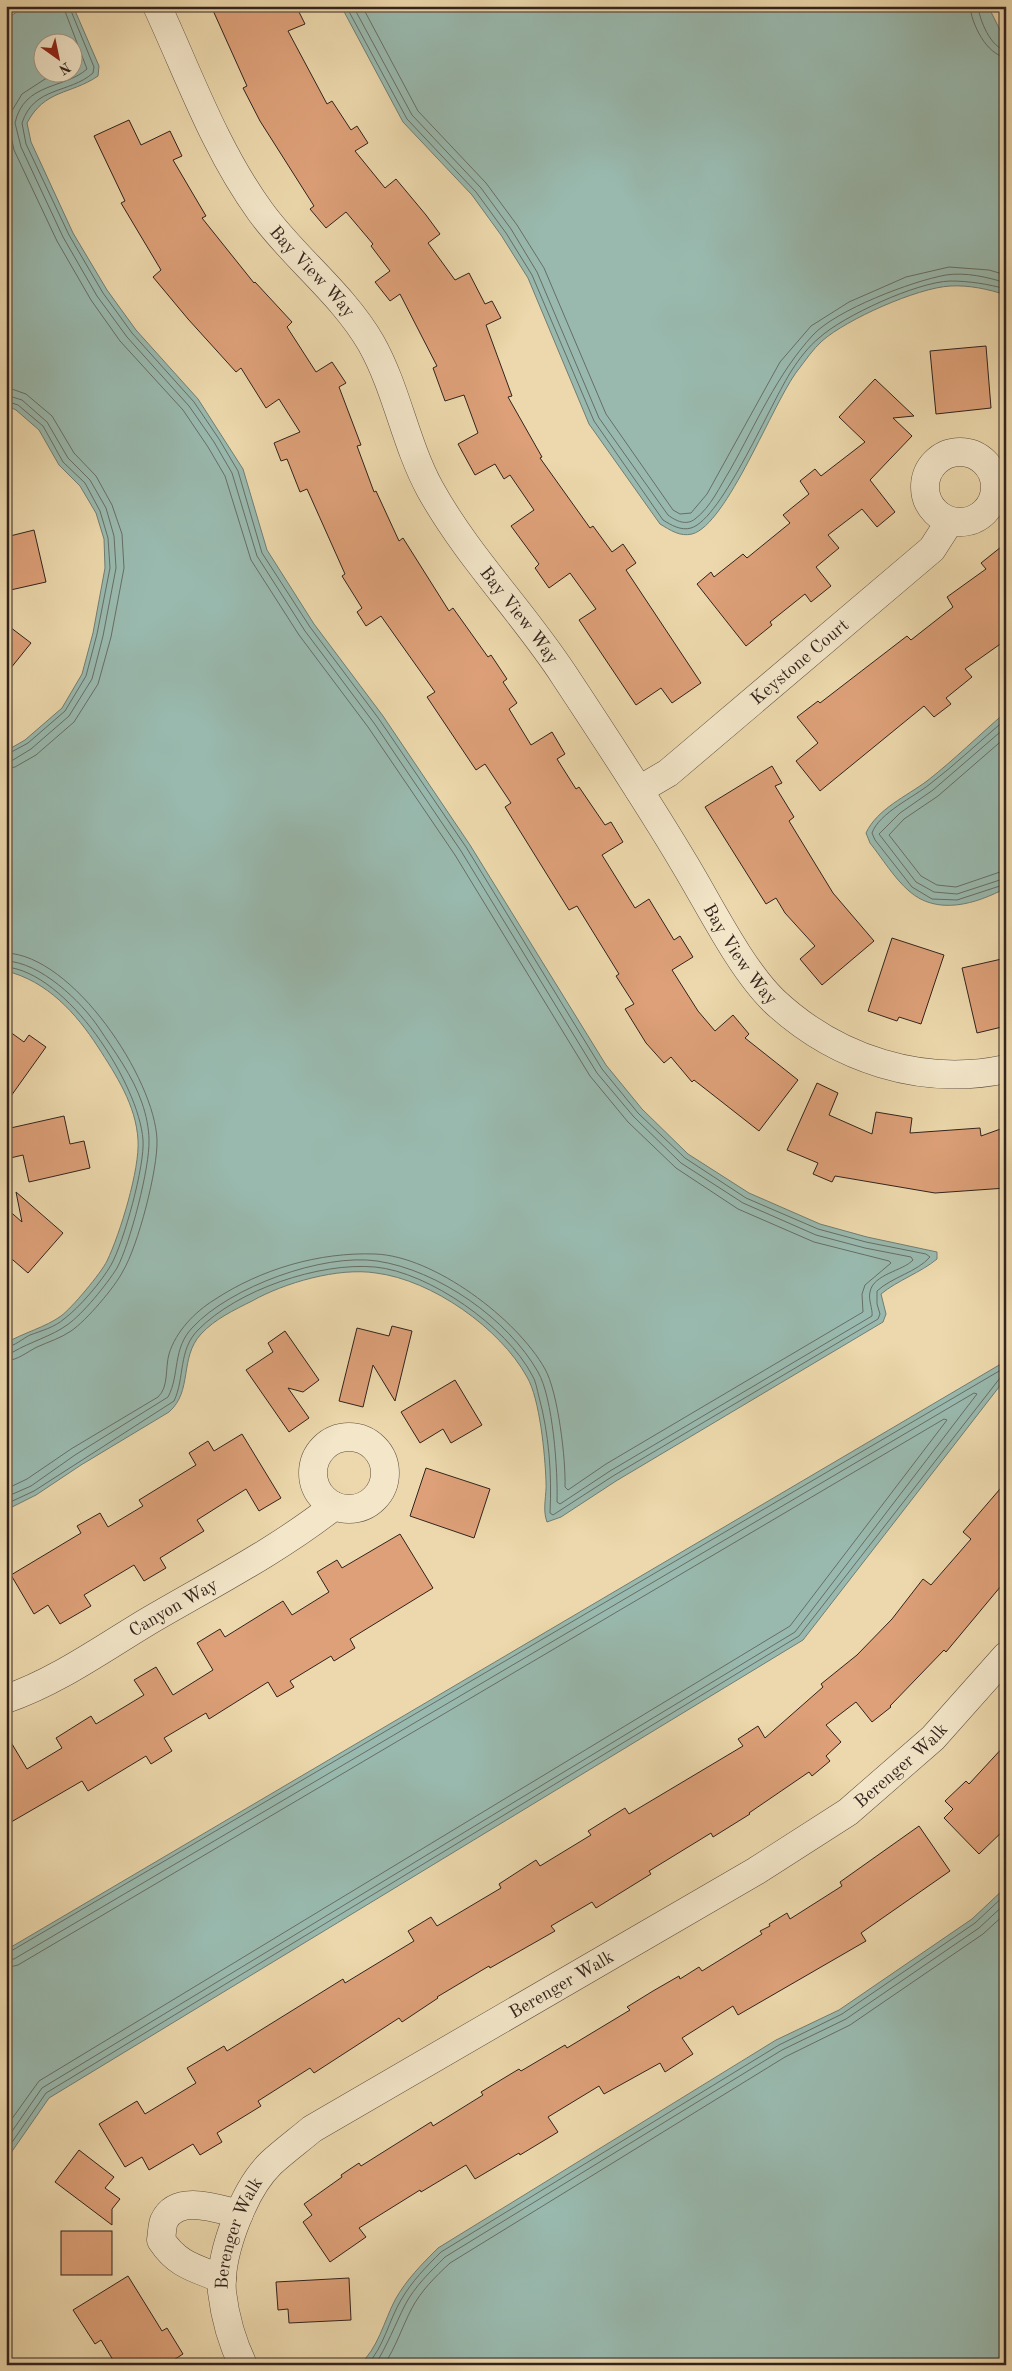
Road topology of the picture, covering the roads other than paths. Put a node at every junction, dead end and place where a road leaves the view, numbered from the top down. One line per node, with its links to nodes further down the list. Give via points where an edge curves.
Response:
1 (157, 6): 3 (street, Bay View Way, via 221,148 238,178 262,214 369,339 381,361 430,489 474,555 563,672)
2 (950, 521): 3 (street, Keystone Court, via 932,549 668,773)
3 (639, 790): 4 (street, Bay View Way, via 753,976 773,1000 799,1020 839,1046 875,1063 942,1075)
4 (1006, 1069)
5 (334, 1506): 7 (street, Canyon Way, via 310,1526 147,1622 45,1682)
6 (1006, 1656): 8 (street, Berenger Walk, via 933,1738 848,1812 756,1871 312,2129 270,2164)
7 (6, 1699)
8 (239, 2214): 9 (street, Berenger Walk, via 228,2246); 9 (street, via 192,2204 176,2208 164,2220 161,2240 170,2254)
9 (222, 2279): 10 (street, Berenger Walk, via 232,2341)
10 (242, 2365)

